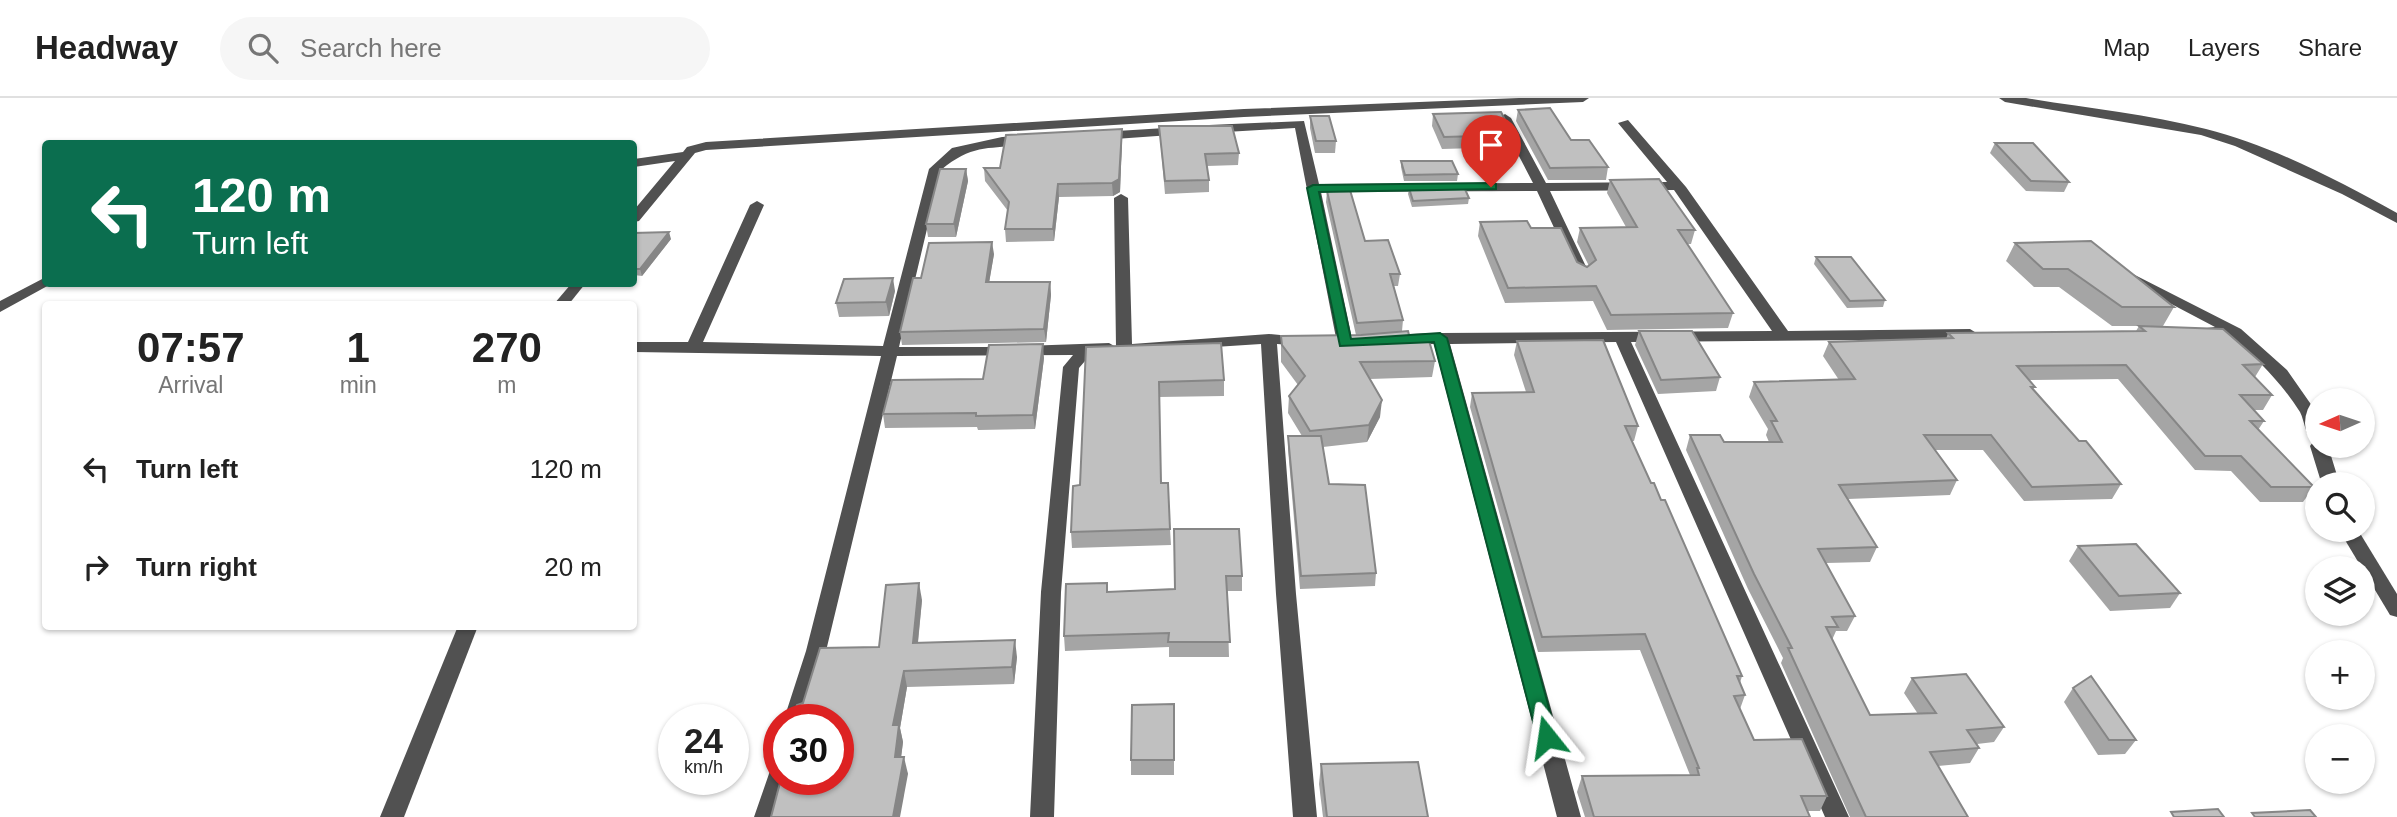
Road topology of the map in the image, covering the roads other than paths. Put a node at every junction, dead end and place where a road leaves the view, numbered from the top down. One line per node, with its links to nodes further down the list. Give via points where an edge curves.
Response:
1 (1583, 98): 5 (street, via 706,146)
2 (2005, 98): 13 (street, via 2227,139 2347,191)
3 (1505, 118): 8 (street)
4 (1624, 123): 7 (street)
5 (687, 155): 6 (street); 12 (street)
6 (637, 163)
7 (1678, 186): 8 (street); 24 (street)
8 (1542, 187): 9 (street); 15 (street)
9 (1313, 188): 26 (street, via 1339,343); 32 (street, via 1300,124 991,143 956,151 935,169)
10 (1121, 198): 30 (street)
11 (757, 205): 28 (street)
12 (637, 214)
13 (2397, 219)
14 (2110, 266): 21 (street)
15 (1583, 275)
16 (42, 283): 19 (street)
17 (575, 287): 18 (street)
18 (564, 301)
19 (0, 307)
20 (2194, 332): 21 (street)
21 (2236, 332): 33 (street, via 2281,373)
22 (1986, 334): 24 (street)
23 (1621, 337): 24 (street); 25 (street); 44 (street)
24 (1784, 337)
25 (1440, 338): 27 (street); 43 (street)
26 (1269, 339): 30 (street); 42 (street)
27 (1386, 341)
28 (694, 346): 29 (street); 32 (street)
29 (637, 347)
30 (1124, 347): 31 (street)
31 (1086, 350): 32 (street); 41 (street, via 1071,367 1051,592)
32 (891, 352): 37 (street)
33 (2305, 408)
34 (2355, 542): 35 (street)
35 (2397, 610)
36 (466, 630): 39 (street)
37 (800, 704)
38 (773, 795): 40 (street)
39 (393, 817)
40 (766, 817)
41 (1042, 817)
42 (1305, 817)
43 (1569, 817)
44 (1836, 817)

